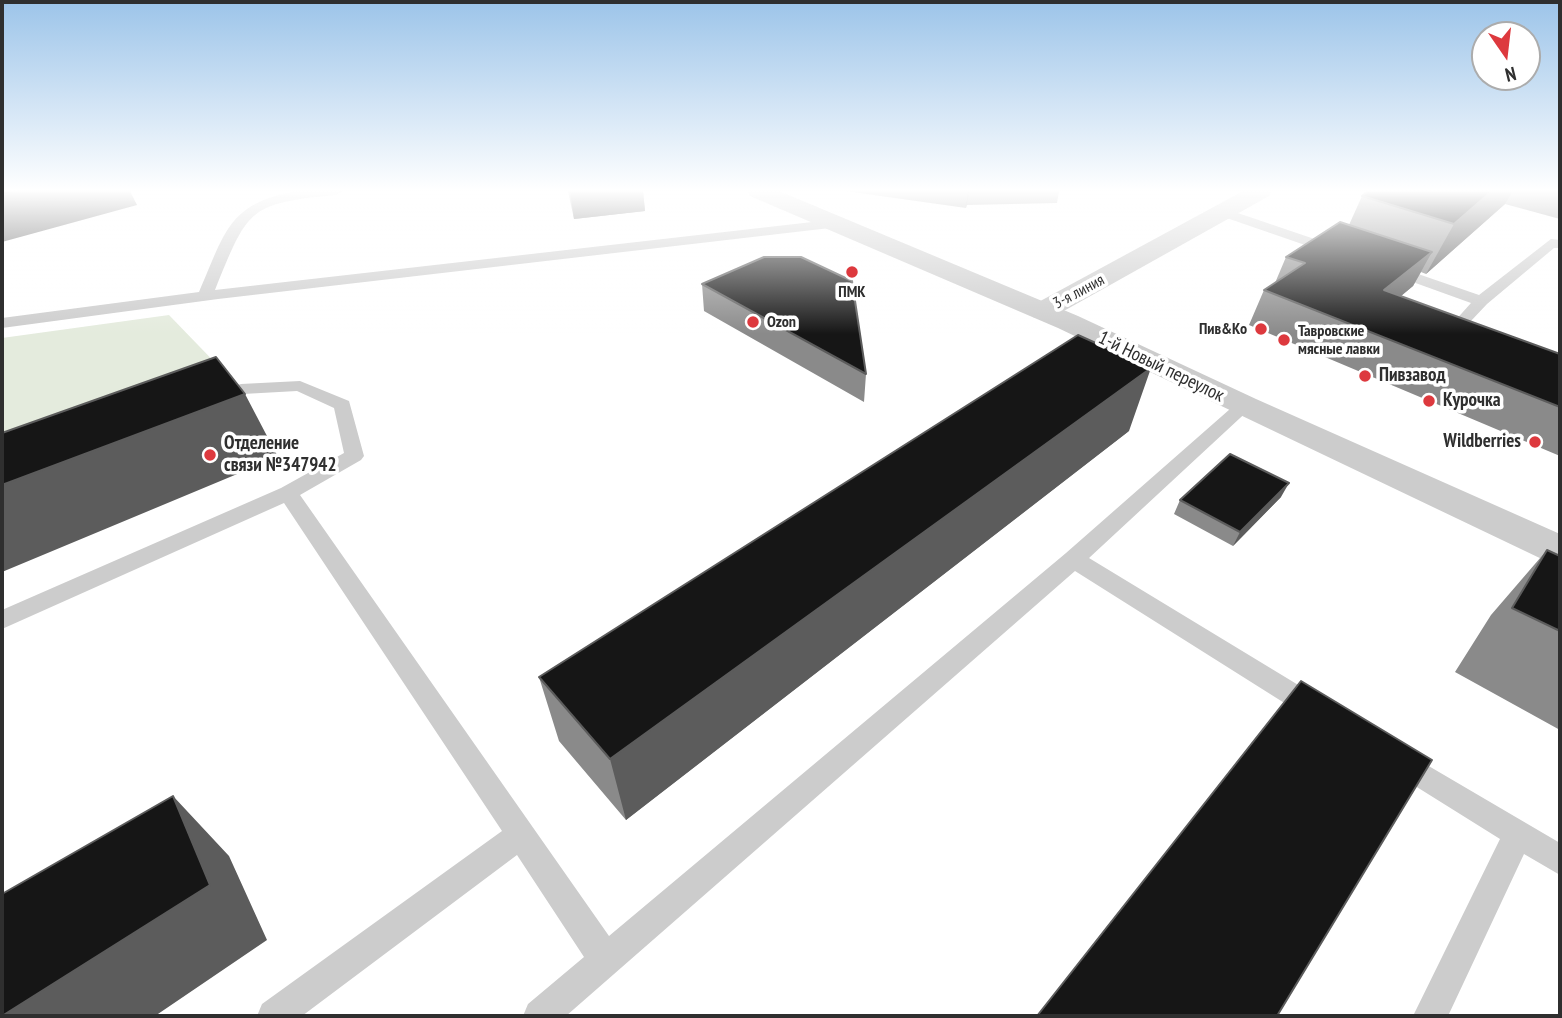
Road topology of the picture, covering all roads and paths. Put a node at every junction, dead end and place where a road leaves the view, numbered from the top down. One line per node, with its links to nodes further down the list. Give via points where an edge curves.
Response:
1 (231, 239): 9 (lane)
2 (704, 239): 9 (lane)
3 (866, 239): 11 (street, 1-й Новый переулок)
4 (1178, 239): 11 (street, 3-я линия)
5 (1300, 239): 7 (lane)
6 (1560, 244): 10 (lane, via 1551,243)
7 (1354, 257)
8 (1380, 266): 10 (lane)
9 (205, 296): 12 (lane)
10 (1481, 301): 13 (lane, via 1461,323 1478,337)
11 (1043, 311): 14 (street, 1-й Новый переулок)
12 (2, 323)
13 (1501, 346)
14 (1244, 407): 17 (street, 1-й Новый переулок); 18 (lane)
15 (190, 408): 16 (lane, via 241,389 300,386 343,405 354,456)
16 (288, 493): 19 (lane); 23 (lane)
17 (1560, 551)
18 (1074, 559): 20 (lane); 25 (lane)
19 (2, 620)
20 (1331, 718)
21 (1378, 747): 22 (lane)
22 (1518, 834): 24 (lane); 28 (lane)
23 (521, 835): 25 (lane); 26 (lane)
24 (1560, 860)
25 (606, 960): 27 (lane)
26 (274, 1016)
27 (540, 1016)
28 (1430, 1016)

